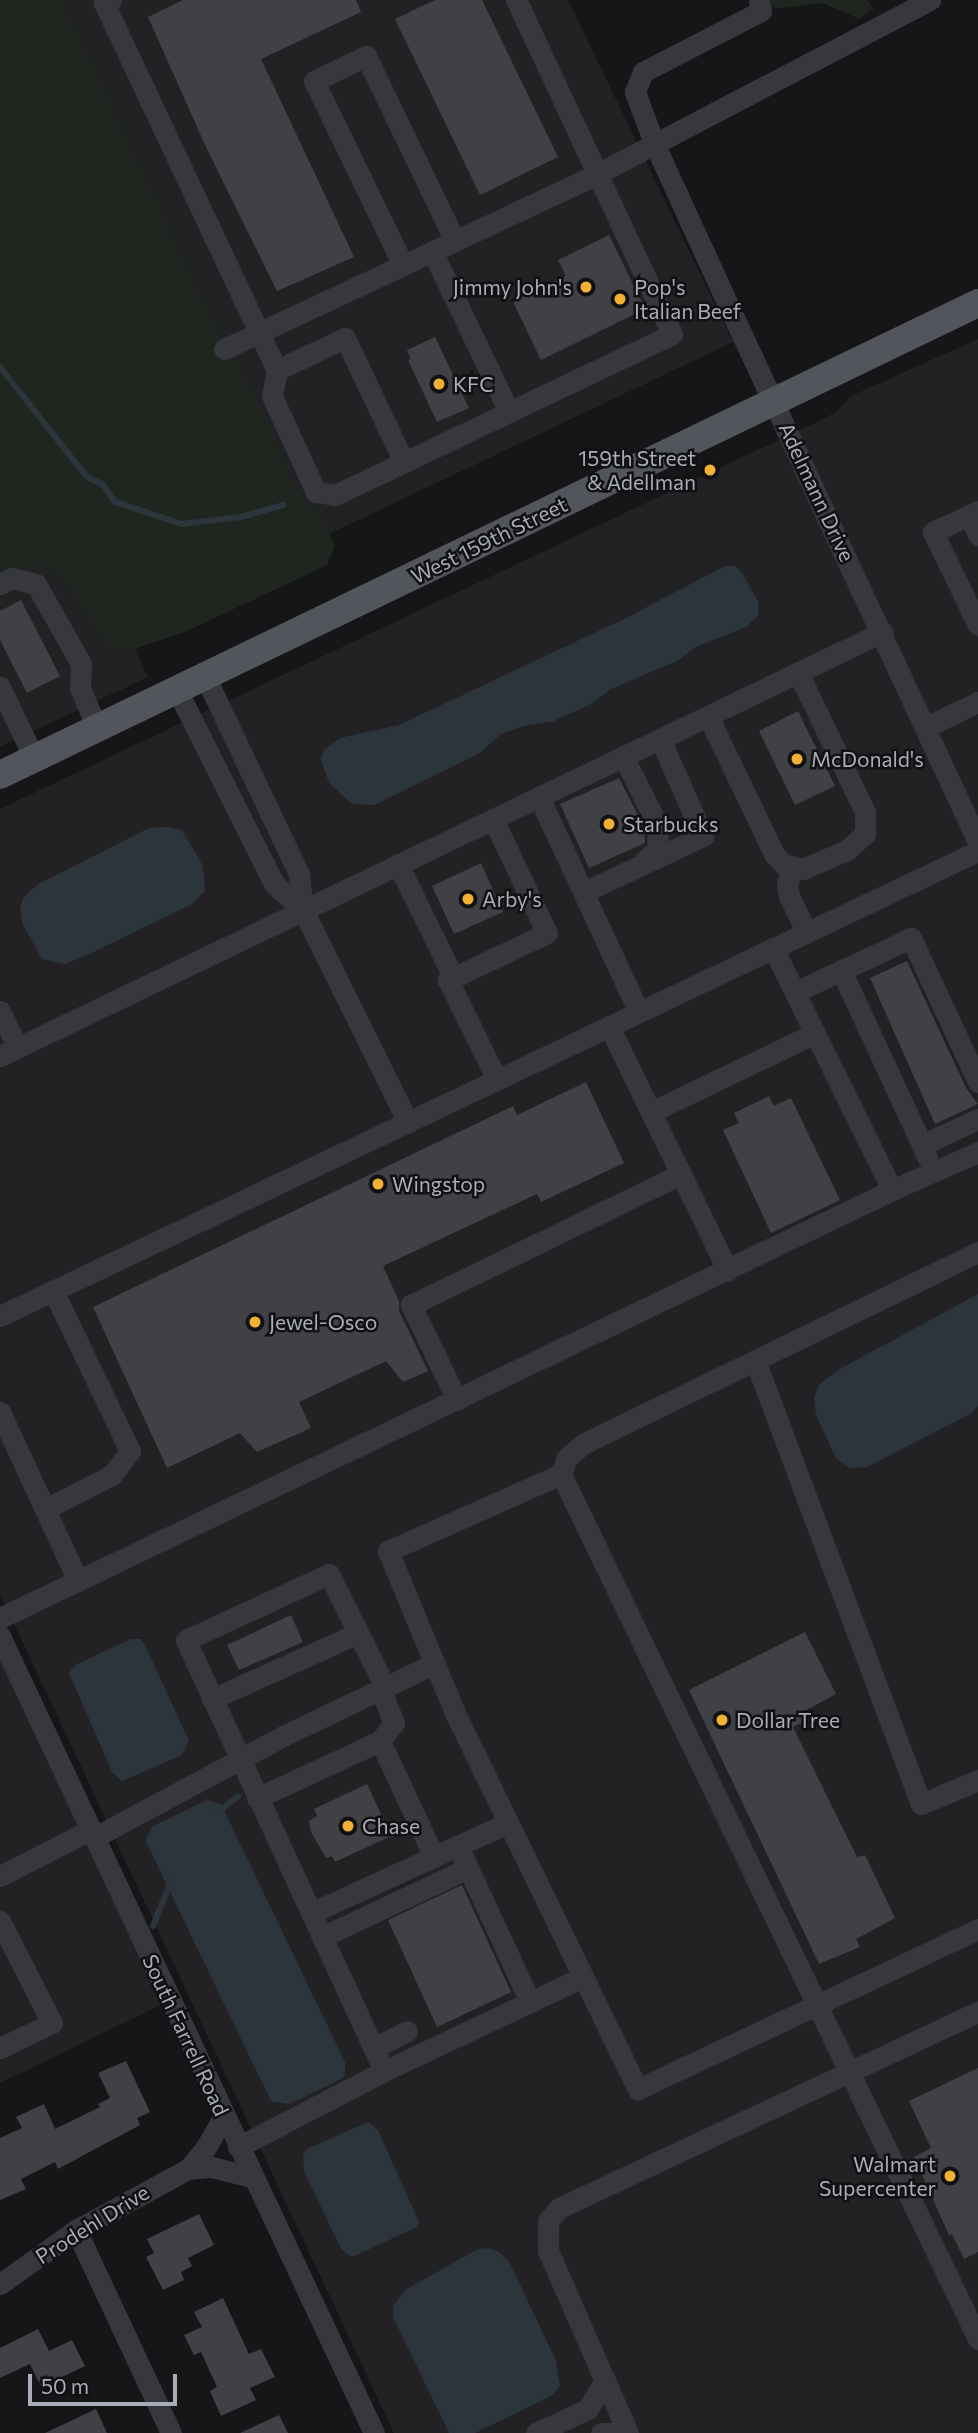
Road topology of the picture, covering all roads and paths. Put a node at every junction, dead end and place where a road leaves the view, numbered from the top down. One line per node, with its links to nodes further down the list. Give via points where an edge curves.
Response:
1 (111, 0): 11 (street, via 104,3)
2 (516, 0): 6 (street)
3 (759, 0): 5 (street, Adelmann Drive, via 761,11 643,72 635,92)
4 (930, 0): 5 (street)
5 (654, 143): 6 (street); 14 (street, Adelmann Drive)
6 (597, 174): 7 (street); 15 (street, via 672,334)
7 (455, 241): 8 (street); 9 (street, via 366,56 314,81)
8 (432, 251): 9 (street); 15 (street)
9 (403, 265): 11 (street)
10 (978, 303): 14 (main road, West 159th Street)
11 (260, 332): 12 (street); 13 (street)
12 (224, 349)
13 (278, 370): 16 (street, via 345,338); 16 (street, via 272,396 316,492 335,495)
14 (775, 402): 21 (street, Adelmann Drive); 23 (main road, West 159th Street)
15 (509, 412): 16 (street)
16 (404, 462)
17 (973, 513): 18 (street); 20 (street, via 933,532)
18 (978, 535)
19 (0, 584): 29 (street, via 12,578 36,584 81,664 80,688)
20 (978, 625)
21 (882, 632): 22 (street); 28 (street, Adelmann Drive)
22 (798, 673): 27 (street); 40 (street, via 865,812 866,823 865,834 847,850 803,869)
23 (205, 676): 25 (main road, West 159th Street); 42 (street, via 299,874)
24 (0, 687): 32 (street)
25 (177, 690): 29 (main road, West 159th Street); 42 (street, via 274,884)
26 (978, 702): 28 (street)
27 (708, 716): 30 (street); 40 (street, via 774,854)
28 (926, 727): 36 (street, Adelmann Drive)
29 (97, 728): 32 (main road, West 159th Street)
30 (660, 739): 31 (street); 39 (street, via 703,836)
31 (623, 756): 34 (street); 39 (street, via 657,824 660,842)
32 (34, 758): 33 (main road, West 159th Street)
33 (0, 775)
34 (539, 797): 35 (street); 41 (street)
35 (493, 819): 38 (street); 46 (street, via 547,933)
36 (978, 842)
37 (978, 851): 43 (street)
38 (398, 864): 42 (street); 46 (street)
39 (638, 866): 41 (street)
40 (792, 868): 43 (street, via 789,896)
41 (583, 892): 49 (street)
42 (303, 910): 52 (street); 57 (street)
43 (807, 933): 44 (street)
44 (774, 948): 47 (street); 49 (street)
45 (841, 970): 47 (street); 54 (street, via 912,938); 58 (street)
46 (453, 977): 53 (street, via 448,980)
47 (795, 992): 51 (street)
48 (0, 1011): 52 (street)
49 (639, 1012): 50 (street)
50 (610, 1026): 53 (street); 55 (street)
51 (815, 1033): 55 (street); 62 (street)
52 (9, 1052)
53 (497, 1080): 57 (street)
54 (978, 1082)
55 (651, 1112): 61 (street)
56 (978, 1119): 58 (street)
57 (408, 1122): 65 (street)
58 (922, 1145): 60 (street)
59 (978, 1152): 60 (street)
60 (934, 1171): 62 (street)
61 (681, 1174): 64 (street); 68 (street, via 411,1305)
62 (892, 1190): 64 (street)
63 (978, 1252): 67 (street)
64 (728, 1271): 68 (street)
65 (53, 1290): 66 (street); 71 (street, via 130,1451 112,1475)
66 (0, 1316)
67 (755, 1360): 70 (street, via 584,1443 567,1458); 81 (street, via 921,1804)
68 (457, 1400): 72 (street)
69 (0, 1412): 71 (street)
70 (561, 1474): 76 (street, via 388,1551); 95 (street)
71 (45, 1509): 72 (street)
72 (78, 1581): 73 (street)
73 (0, 1618)
74 (359, 1633): 77 (street); 78 (street); 78 (street, via 330,1574 186,1640)
75 (0, 1636): 84 (street, South Farrell Road)
76 (433, 1664): 77 (street); 83 (street)
77 (382, 1688): 79 (street, via 394,1723); 80 (street)
78 (212, 1699): 80 (street)
79 (380, 1741): 82 (street); 86 (street)
80 (239, 1760): 82 (street); 84 (street)
81 (978, 1780)
82 (257, 1798): 89 (street)
83 (508, 1823): 85 (street); 93 (street)
84 (94, 1833): 88 (street); 102 (street, South Farrell Road)
85 (458, 1846): 86 (street); 87 (street)
86 (434, 1857): 89 (street)
87 (468, 1868): 92 (street); 94 (street)
88 (0, 1876)
89 (311, 1913): 92 (street)
90 (0, 1921): 98 (street, via 52,2023)
91 (978, 1928): 95 (street)
92 (324, 1941): 99 (street)
93 (583, 1977): 94 (street); 95 (street, via 638,2089)
94 (530, 2002): 100 (street)
95 (819, 2003): 101 (street)
96 (978, 2012): 101 (street)
97 (407, 2031): 99 (street)
98 (0, 2048)
99 (374, 2048): 100 (street)
100 (384, 2071): 103 (street)
101 (851, 2071): 108 (street); 109 (street, via 559,2208 548,2221 548,2251)
102 (224, 2116): 103 (street, South Farrell Road); 104 (street, Prodehl Drive)
103 (238, 2147): 105 (street, South Farrell Road)
104 (188, 2169): 105 (street, Prodehl Drive, via 212,2167); 106 (street, Prodehl Drive)
105 (251, 2177): 111 (street, South Farrell Road)
106 (76, 2230): 107 (street, Prodehl Drive); 110 (street)
107 (0, 2284)
108 (978, 2339)
109 (605, 2380): 112 (street, via 588,2409); 115 (street)
110 (171, 2433)
111 (374, 2433)
112 (536, 2433)
113 (601, 2433): 114 (street)
114 (611, 2433)
115 (628, 2433)

